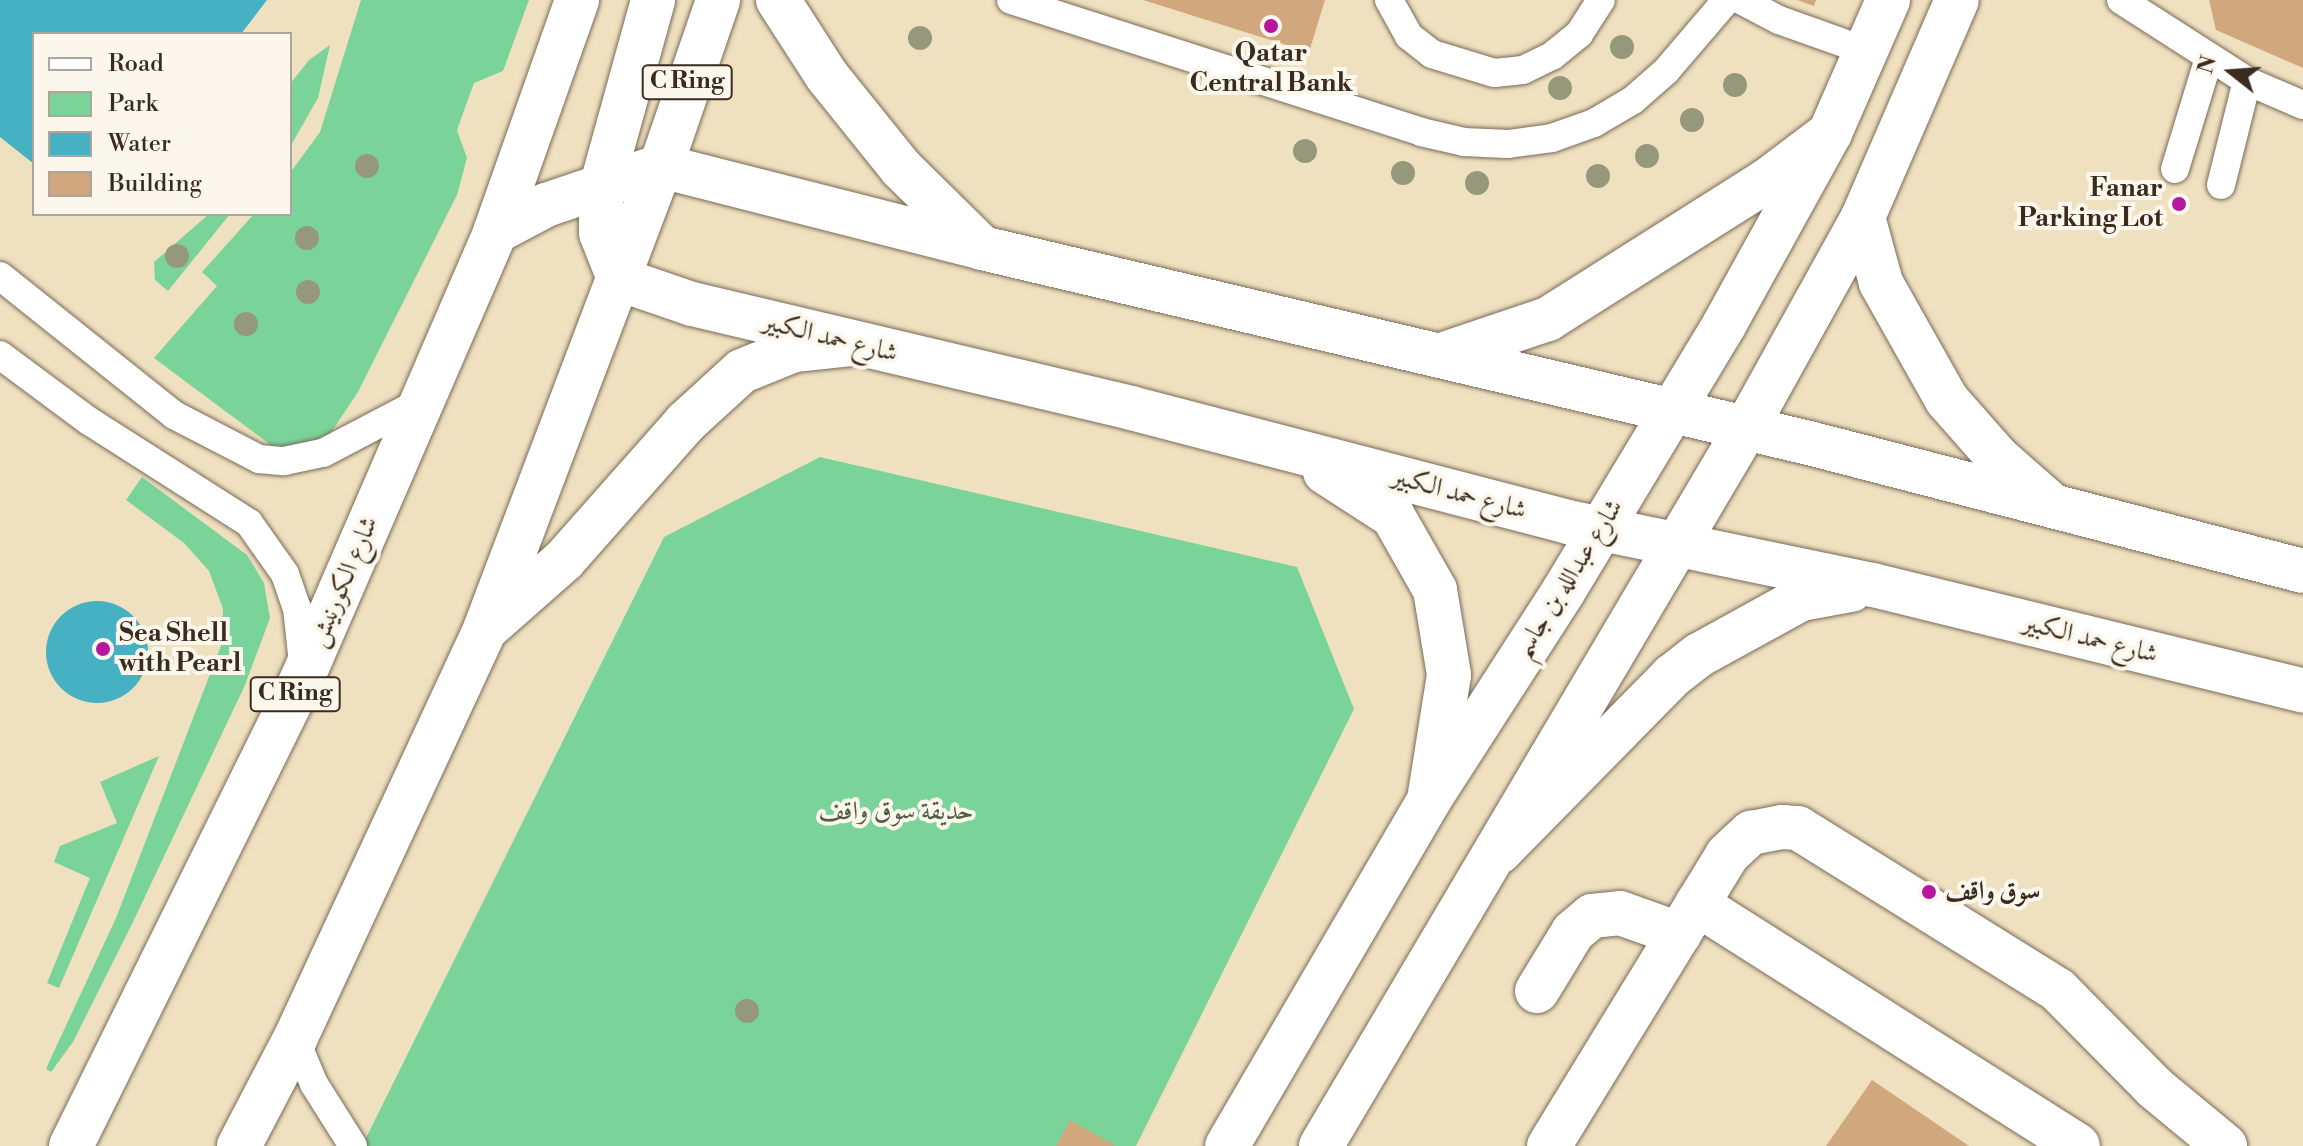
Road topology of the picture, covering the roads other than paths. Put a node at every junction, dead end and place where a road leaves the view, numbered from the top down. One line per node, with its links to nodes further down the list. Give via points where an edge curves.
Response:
1 (577, 0): 22 (main road, شارع الكورنيش / C Ring)
2 (653, 0): 20 (main road)
3 (718, 0): 17 (main road, C Ring)
4 (778, 0): 23 (main road, via 827,76 901,168)
5 (1011, 0): 11 (lane, via 1421,132 1464,142 1508,144 1552,138 1633,100 1666,71)
6 (1389, 0): 7 (lane, via 1409,36 1432,54 1494,73 1523,70 1552,56 1579,34)
7 (1601, 0)
8 (1888, 0): 12 (main road, شارع عبدالله بن جاسم)
9 (1957, 0): 21 (main road)
10 (2121, 0): 13 (lane)
11 (1725, 1): 12 (lane)
12 (1866, 51): 16 (main road, شارع عبدالله بن جاسم)
13 (2209, 58): 14 (lane); 18 (lane)
14 (2247, 81): 15 (lane); 19 (lane)
15 (2303, 105)
16 (1830, 133): 27 (main road, via 1765,182 1548,319); 30 (main road, شارع عبدالله بن جاسم)
17 (661, 166): 20 (main road); 23 (main road); 25 (main road, C Ring)
18 (2175, 169)
19 (2221, 185)
20 (601, 188): 22 (main road, via 546,205); 25 (main road, via 601,233)
21 (1863, 217): 31 (main road); 33 (main road, via 1881,283 1947,400 1997,457)
22 (495, 232): 29 (main road, شارع الكورنيش / C Ring)
23 (982, 248): 27 (main road)
24 (0, 276): 29 (lane, via 174,415 259,459 284,461 323,453)
25 (619, 279): 26 (main road, شارع حمد الكبير, via 692,304); 38 (main road, C Ring)
26 (851, 344): 32 (main road, شارع حمد الكبير); 38 (main road, via 794,350 742,371 685,423 564,560)
27 (1444, 354): 30 (main road)
28 (0, 355): 39 (lane, via 89,421 249,523 266,543 293,597 303,643)
29 (420, 402): 39 (main road, شارع الكورنيش / C Ring)
30 (1672, 412): 31 (main road); 34 (main road, شارع عبدالله بن جاسم)
31 (1745, 430): 33 (main road); 35 (main road)
32 (1285, 448): 34 (main road, شارع حمد الكبير); 41 (main road, via 1393,516 1435,590 1449,675)
33 (2055, 508): 36 (main road)
34 (1601, 529): 35 (main road, شارع حمد الكبير); 41 (main road, شارع عبدالله بن جاسم)
35 (1679, 547): 37 (main road, شارع حمد الكبير); 42 (main road)
36 (2303, 571)
37 (1873, 585): 40 (main road, شارع حمد الكبير); 42 (main road, via 1801,599 1699,655)
38 (485, 629): 45 (main road, C Ring)
39 (302, 679): 46 (main road, شارع الكورنيش / C Ring)
40 (2303, 691)
41 (1429, 800): 49 (main road, شارع عبدالله بن جاسم)
42 (1499, 852): 50 (main road)
43 (1688, 919): 44 (main road, via 1592,916 1573,932); 51 (main road); 52 (main road); 53 (main road, via 1738,840 1767,828 1798,828 2058,990 2155,1088)
44 (1537, 991)
45 (295, 1039): 47 (main road, C Ring); 48 (lane, via 314,1084)
46 (71, 1146)
47 (239, 1146)
48 (353, 1146)
49 (1227, 1146)
50 (1321, 1146)
51 (1549, 1146)
52 (2078, 1146)
53 (2225, 1146)

